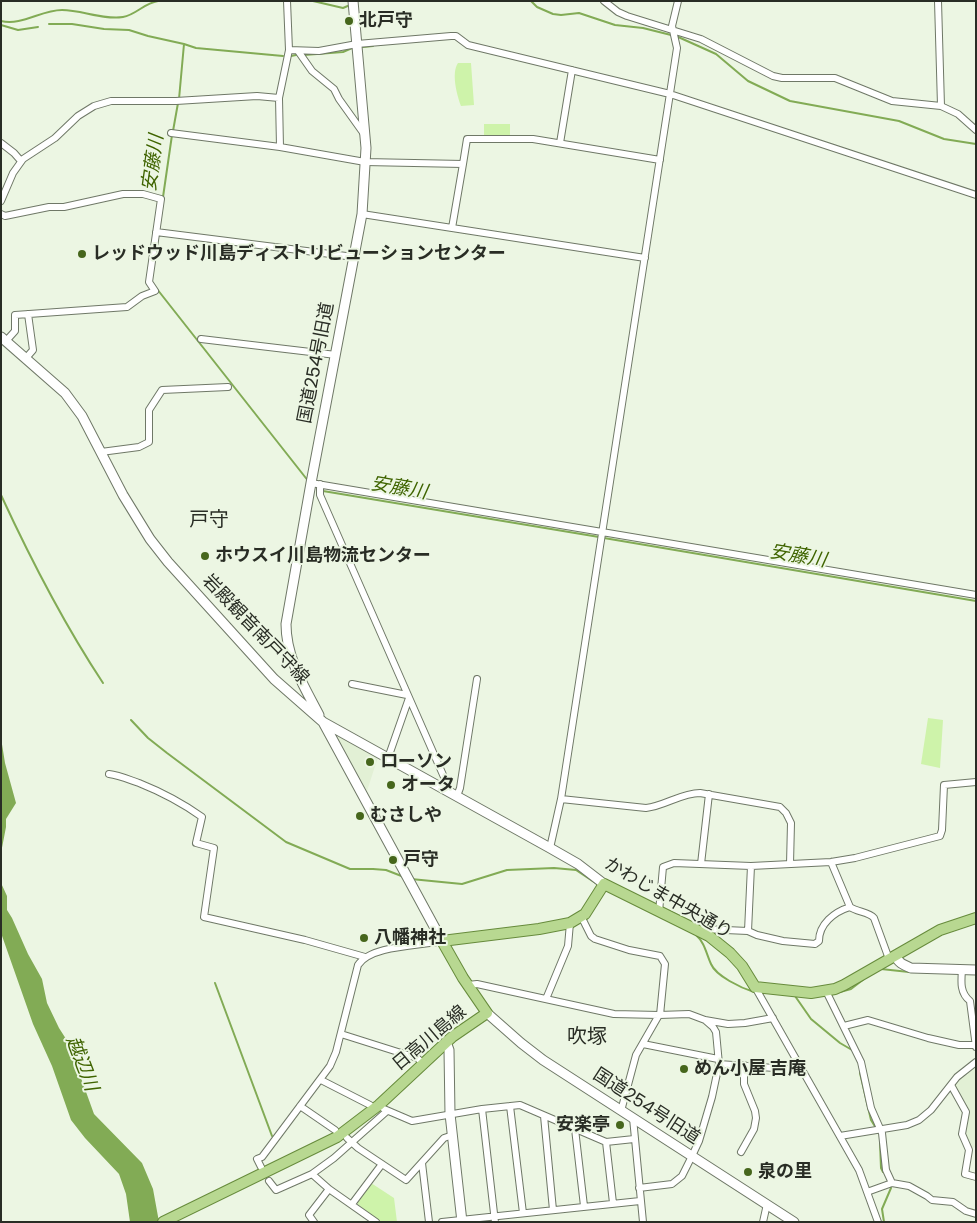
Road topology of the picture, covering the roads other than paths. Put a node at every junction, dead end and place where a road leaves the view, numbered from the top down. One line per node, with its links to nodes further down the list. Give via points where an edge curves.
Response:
1 (287, 1): 8 (street)
2 (604, 1): 6 (street, via 618,12)
3 (678, 1): 6 (street)
4 (938, 1): 13 (street)
5 (353, 5): 7 (street, 国道254号旧道)
6 (673, 31): 11 (street, via 677,48); 13 (street, via 701,39 777,78 835,78 892,101)
7 (357, 44): 9 (street); 10 (street, via 456,36 468,45); 16 (street, 国道254号旧道)
8 (289, 50): 9 (street); 12 (street)
9 (298, 51): 16 (street, via 312,72 334,89)
10 (572, 70): 11 (street); 18 (street)
11 (670, 94): 20 (street); 24 (street)
12 (279, 98): 19 (street); 21 (street, via 112,101 94,106 78,116 55,138)
13 (941, 106): 14 (street, via 958,114)
14 (976, 130)
15 (171, 133): 19 (street)
16 (365, 134): 22 (street, 国道254号旧道)
17 (1, 142): 21 (street)
18 (560, 143): 20 (street); 23 (street, via 533,139 467,139)
19 (280, 147): 22 (street)
20 (660, 160): 31 (street)
21 (20, 162): 25 (street)
22 (366, 162): 23 (street); 27 (street, 国道254号旧道)
23 (463, 164): 28 (street)
24 (976, 195)
25 (1, 201)
26 (1, 214): 29 (street, via 64,208 123,194 143,194 161,199)
27 (362, 214): 28 (street); 30 (street, 国道254号旧道)
28 (452, 228): 31 (street)
29 (156, 232): 30 (street); 32 (street, via 149,282 155,291 127,307)
30 (354, 257): 35 (street, 国道254号旧道)
31 (645, 258): 41 (street)
32 (28, 314): 34 (street, via 15,315 15,331); 36 (street, via 33,350)
33 (201, 338): 35 (street)
34 (3, 339): 36 (street, 岩殿観音南戸守線)
35 (336, 355): 39 (street, 国道254号旧道)
36 (26, 358): 38 (street, 岩殿観音南戸守線, via 65,393 82,416)
37 (228, 387): 38 (street, via 162,390 149,410 149,442 139,447)
38 (101, 452): 46 (street, 岩殿観音南戸守線, via 130,507 168,562 274,679)
39 (311, 483): 40 (street); 46 (street, 国道254号旧道, via 286,635 296,671)
40 (320, 484): 41 (street); 45 (street, via 320,495)
41 (602, 533): 42 (street); 52 (street)
42 (976, 595)
43 (477, 679): 50 (street, via 460,788)
44 (352, 684): 45 (street)
45 (408, 696): 47 (street); 50 (street)
46 (322, 722): 47 (street, かわじま中央通り); 66 (street, 岩殿観音南戸守線)
47 (388, 758): 50 (street, かわじま中央通り)
48 (109, 774): 67 (street, via 176,799 202,816 196,843 214,848 204,917 305,940)
49 (976, 782): 54 (street, via 944,785 940,836)
50 (454, 794): 53 (street, かわじま中央通り)
51 (709, 794): 52 (street, via 689,793 657,807 646,808); 55 (street); 56 (street, via 780,807 791,823)
52 (561, 799): 53 (street)
53 (550, 848): 58 (street, かわじま中央通り)
54 (831, 862): 56 (street); 59 (street)
55 (701, 864): 57 (street); 60 (street, via 674,863 663,867)
56 (790, 864): 57 (street)
57 (751, 866): 65 (street)
58 (604, 884): 60 (main road, かわじま中央通り); 61 (main road)
59 (850, 907): 65 (street, via 831,917 815,944 783,941); 68 (street, via 872,915)
60 (659, 912): 64 (main road, かわじま中央通り)
61 (581, 916): 63 (main road); 76 (street, via 595,939 660,956 664,960)
62 (976, 918): 68 (main road, via 940,930)
63 (570, 923): 66 (main road); 74 (street, via 568,946)
64 (699, 931): 65 (street); 72 (main road, かわじま中央通り, via 730,953)
65 (748, 931)
66 (442, 941): 67 (street, via 373,953); 71 (main road, 日高川島線)
67 (365, 958): 82 (street, via 358,965)
68 (892, 958): 69 (street, via 911,968); 73 (main road, via 844,985)
69 (962, 970): 70 (street); 85 (street, via 962,990 970,1001)
70 (976, 970)
71 (468, 985): 74 (street, via 477,984); 75 (main road, 日高川島線)
72 (755, 987): 73 (main road); 77 (street)
73 (826, 991): 80 (street)
74 (546, 999): 76 (street, via 607,1014)
75 (487, 1012): 83 (main road, 日高川島線); 97 (street, 国道254号旧道, via 542,1060)
76 (660, 1015): 78 (street, via 685,1013); 84 (street)
77 (773, 1018): 79 (street); 90 (street)
78 (705, 1020): 79 (street); 81 (street)
79 (725, 1024): 81 (street)
80 (844, 1026): 85 (street, via 868,1020 928,1038); 102 (street, via 861,1062 871,1108)
81 (716, 1032): 86 (street)
82 (341, 1034): 88 (street); 91 (street, via 330,1066)
83 (446, 1042): 88 (main road, 日高川島線); 98 (street, via 449,1050)
84 (643, 1044): 86 (street); 97 (street, via 636,1055)
85 (975, 1046)
86 (718, 1062): 89 (street); 112 (street, via 712,1097)
87 (976, 1062): 92 (street)
88 (424, 1063): 95 (main road, 日高川島線)
89 (744, 1065): 90 (street); 111 (street, via 744,1084 756,1118 754,1129)
90 (802, 1070): 105 (street)
91 (321, 1080): 93 (street); 95 (street)
92 (951, 1085): 102 (street, via 924,1117 907,1125); 110 (street, via 966,1112 962,1134)
93 (300, 1106): 103 (street); 115 (street, via 262,1157 257,1159)
94 (510, 1106): 96 (street); 99 (street, via 520,1106); 129 (street)
95 (379, 1107): 98 (street, via 412,1121); 108 (street); 133 (main road, 日高川島線, via 337,1137)
96 (482, 1109): 98 (street); 131 (street)
97 (621, 1111): 100 (street, 国道254号旧道)
98 (450, 1114): 104 (street)
99 (544, 1116): 101 (street); 128 (street)
100 (633, 1118): 107 (street); 112 (street, 国道254号旧道)
101 (575, 1129): 109 (street); 127 (street)
102 (881, 1129): 105 (street); 119 (street, via 886,1170)
103 (335, 1130)
104 (453, 1135): 113 (street, via 444,1138); 132 (street)
105 (840, 1136): 122 (street, via 860,1170)
106 (346, 1138): 108 (street)
107 (634, 1139): 109 (street); 120 (street)
108 (353, 1142): 114 (street); 116 (street)
109 (606, 1142): 124 (street)
110 (972, 1150): 117 (street, via 965,1174)
111 (741, 1152)
112 (692, 1156): 120 (street, via 682,1176 672,1184); 126 (street, 国道254号旧道)
113 (422, 1163): 114 (street, via 406,1180); 136 (street)
114 (382, 1164): 125 (street)
115 (261, 1167)
116 (312, 1174): 118 (street, via 276,1190); 121 (street)
117 (976, 1177)
118 (269, 1181)
119 (892, 1183): 122 (street); 130 (street, via 908,1186 932,1200 953,1202)
120 (639, 1188): 123 (street)
121 (329, 1189): 125 (street); 134 (street, via 309,1215)
122 (868, 1192): 141 (street)
123 (640, 1200): 124 (street); 138 (street)
124 (613, 1203): 127 (street)
125 (352, 1204): 135 (street)
126 (766, 1204): 139 (street); 140 (street, 国道254号旧道)
127 (584, 1206): 128 (street)
128 (553, 1210): 129 (street)
129 (523, 1213): 131 (street)
130 (976, 1214)
131 (494, 1219): 132 (street)
132 (462, 1220): 137 (street)
133 (163, 1222)
134 (314, 1222)
135 (376, 1222)
136 (429, 1222)
137 (442, 1222)
138 (643, 1222)
139 (763, 1222)
140 (794, 1222)
141 (878, 1222)

